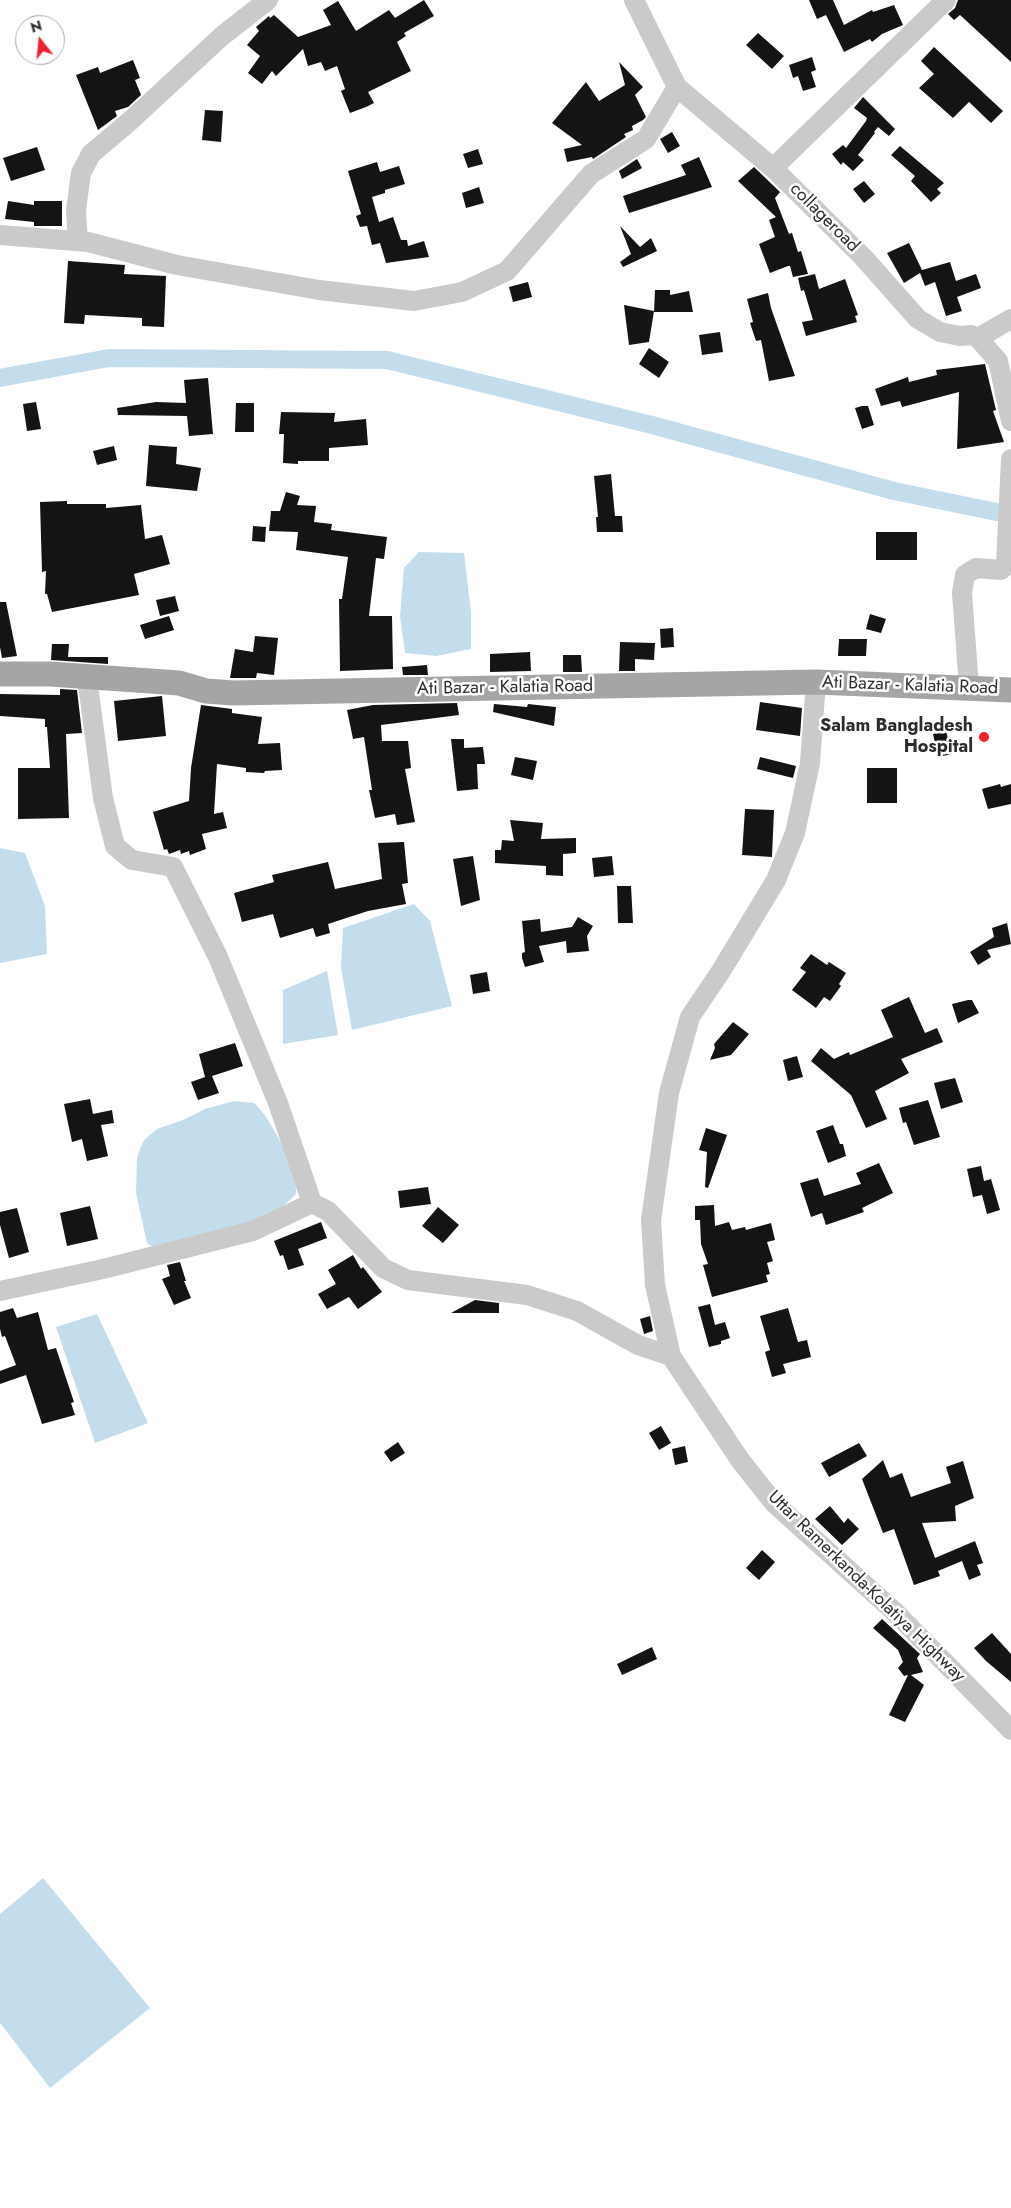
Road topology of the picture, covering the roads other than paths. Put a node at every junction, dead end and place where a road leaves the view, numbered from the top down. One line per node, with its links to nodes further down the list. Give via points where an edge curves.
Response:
1 (268, 0): 7 (street, via 222,36 91,154 81,173 76,210)
2 (634, 0): 4 (street, collageroad)
3 (946, 0): 5 (street)
4 (678, 87): 5 (street, collageroad); 7 (street, via 646,139 591,174 507,271 462,292 414,301 319,290 177,265)
5 (773, 168): 9 (street, collageroad, via 862,257 918,319 940,332)
6 (0, 236): 7 (street)
7 (78, 241)
8 (1011, 319): 9 (street)
9 (978, 338): 10 (street, via 998,361)
10 (1011, 421)
11 (1011, 459): 12 (street)
12 (1010, 480): 16 (street, via 1010,520 1004,568 976,568 965,575 963,582)
13 (0, 674): 14 (main road, Ati Bazar - Kalatia Road)
14 (87, 676): 15 (main road, Ati Bazar - Kalatia Road, via 180,683 206,691 233,693); 18 (street, via 103,798 115,846 132,860 173,867 218,957 278,1103)
15 (816, 682): 16 (main road, Ati Bazar - Kalatia Road); 20 (street, Uttar Ramerkanda-Kolatiya Highway, via 810,764 796,833 776,880 690,1017 669,1093 651,1220 655,1285)
16 (969, 688): 17 (main road, Ati Bazar - Kalatia Road)
17 (1011, 690)
18 (312, 1203): 19 (street, via 253,1231); 20 (street, via 328,1211 382,1268 408,1280 526,1295 577,1311 638,1345)
19 (0, 1291)
20 (671, 1356): 21 (street, Uttar Ramerkanda-Kolatiya Highway, via 740,1460 774,1503 896,1613)
21 (1011, 1730)

